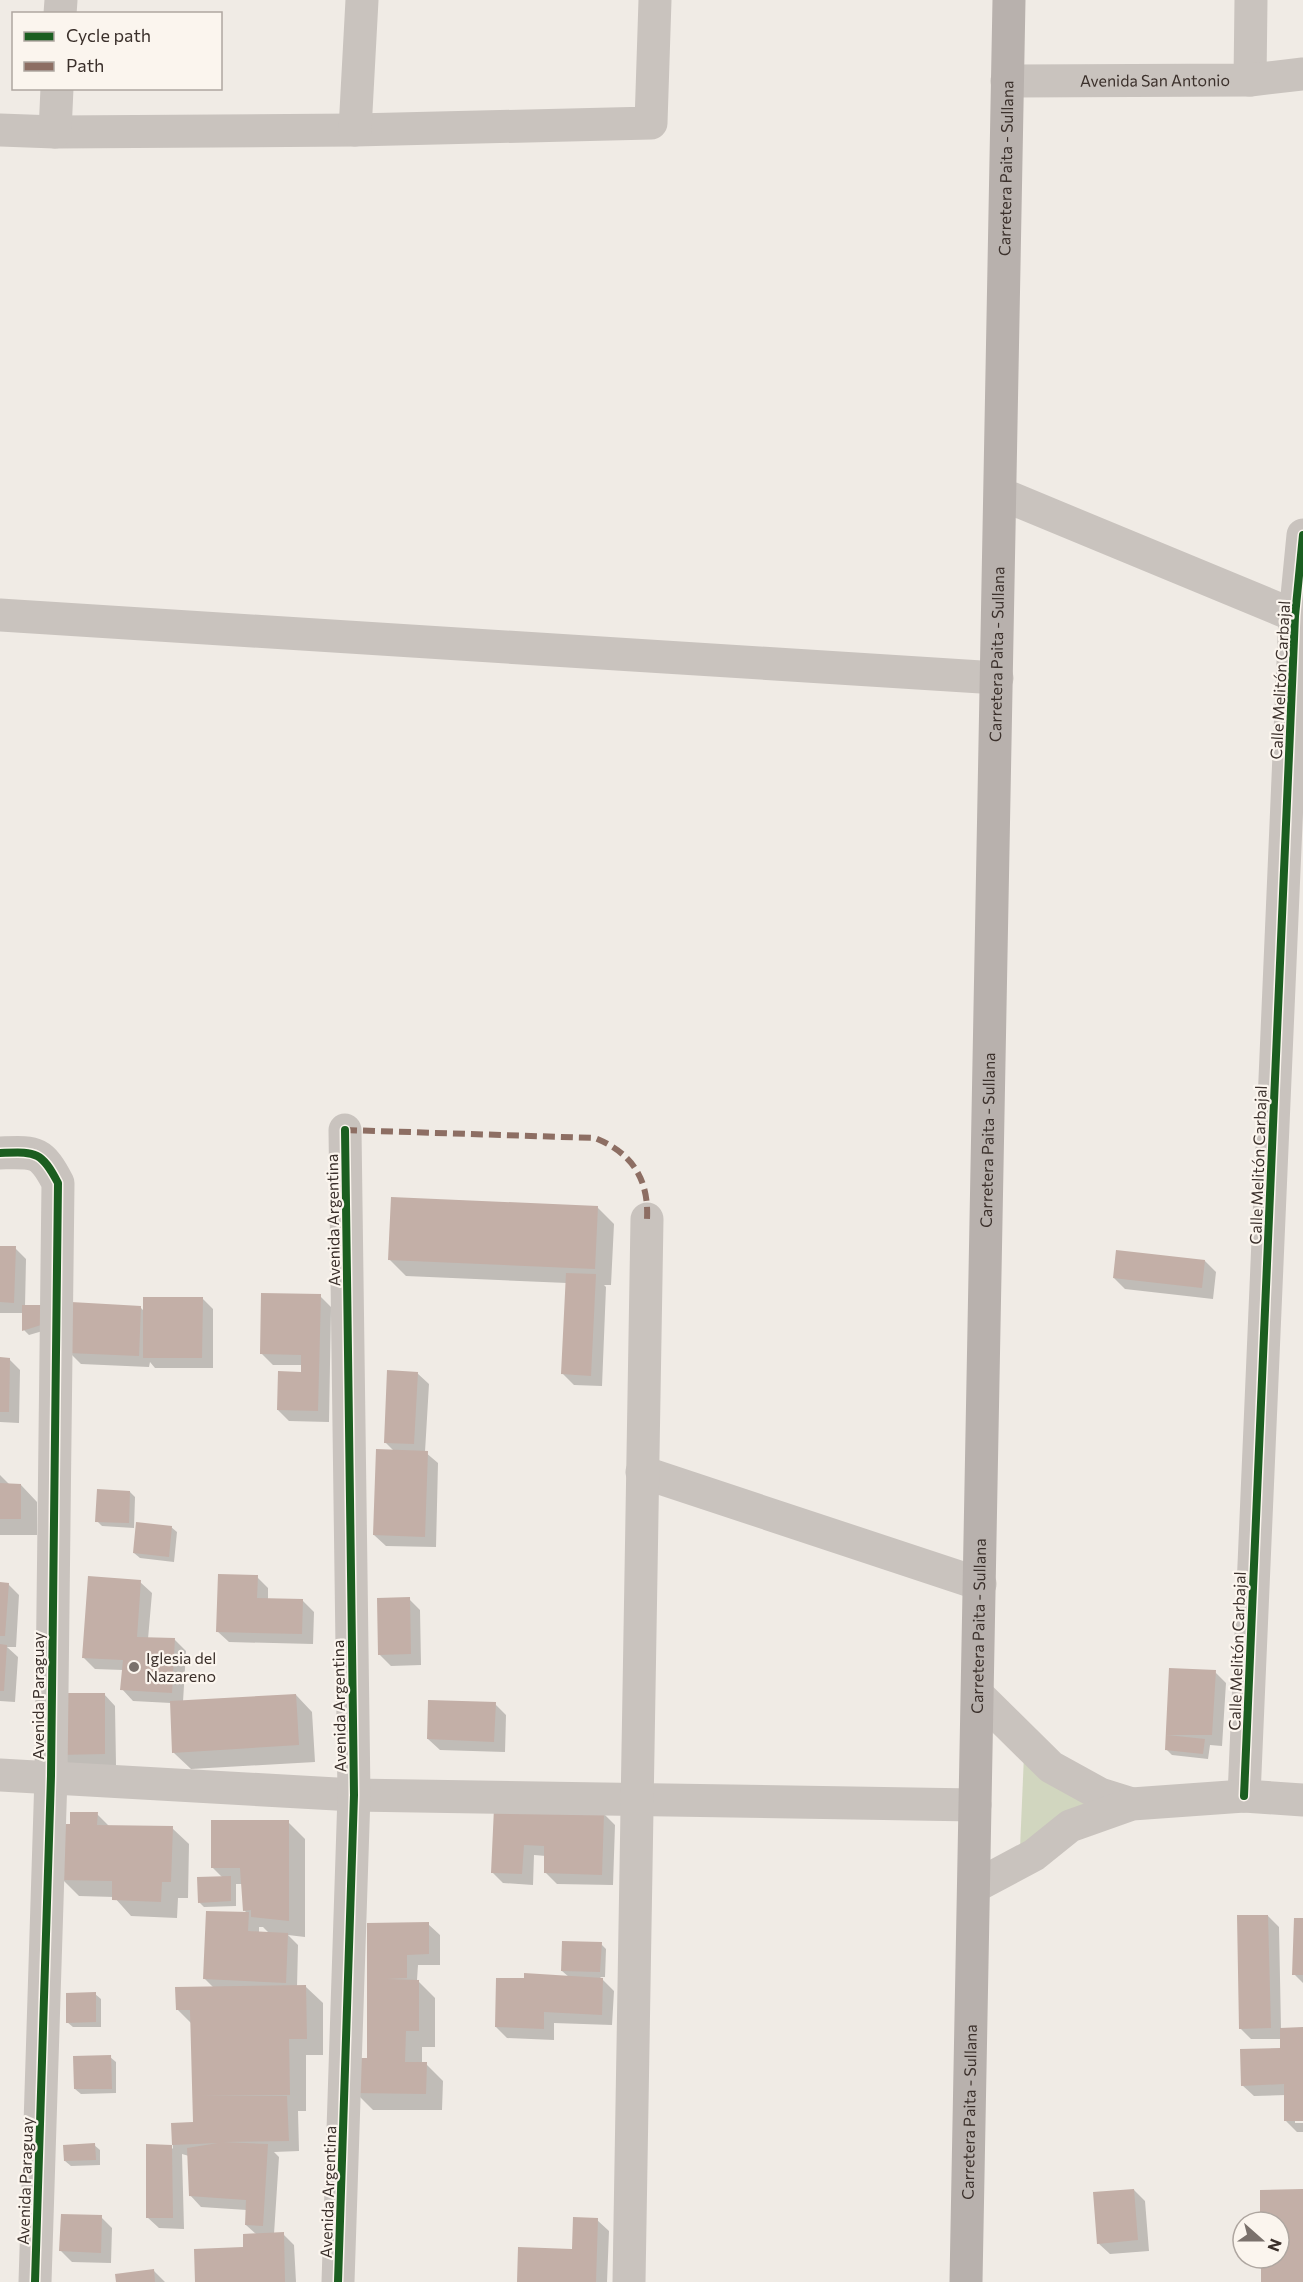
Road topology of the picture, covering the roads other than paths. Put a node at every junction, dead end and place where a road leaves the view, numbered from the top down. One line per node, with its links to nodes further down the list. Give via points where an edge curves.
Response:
1 (362, 0): 10 (street)
2 (655, 0): 10 (street, via 651,123)
3 (1009, 0): 7 (main road, Carretera Paita - Sullana)
4 (1251, 0): 6 (street)
5 (1303, 74): 6 (street, Avenida San Antonio)
6 (1250, 80): 7 (street, Avenida San Antonio)
7 (1008, 81): 12 (main road, Carretera Paita - Sullana)
8 (57, 90): 11 (street)
9 (0, 130): 11 (street)
10 (355, 130): 11 (street)
11 (55, 132)
12 (1001, 494): 15 (street); 16 (main road, Carretera Paita - Sullana)
13 (1303, 535): 15 (street, Calle Melitón Carbajal)
14 (0, 615): 16 (street)
15 (1299, 617): 26 (street, Calle Melitón Carbajal)
16 (998, 678): 21 (main road, Carretera Paita - Sullana)
17 (345, 1130): 25 (street, Avenida Argentina)
18 (0, 1153): 24 (street, Avenida Paraguay, via 30,1152 47,1161 58,1183)
19 (647, 1219): 20 (street)
20 (642, 1472): 21 (street); 27 (street)
21 (980, 1584): 22 (main road, Carretera Paita - Sullana)
22 (978, 1695): 29 (street, via 1051,1767 1100,1794); 30 (main road, Carretera Paita - Sullana)
23 (0, 1775): 24 (street)
24 (51, 1776): 25 (street); 32 (street, Avenida Paraguay)
25 (354, 1796): 27 (street); 33 (street, Avenida Argentina)
26 (1244, 1796): 28 (street); 29 (street)
27 (635, 1800): 30 (street); 34 (street)
28 (1303, 1800)
29 (1132, 1804): 31 (street, via 1070,1826 1034,1854)
30 (975, 1805): 31 (main road, Carretera Paita - Sullana)
31 (974, 1887): 35 (main road, Carretera Paita - Sullana)
32 (35, 2282)
33 (338, 2282)
34 (628, 2282)
35 (966, 2282)

